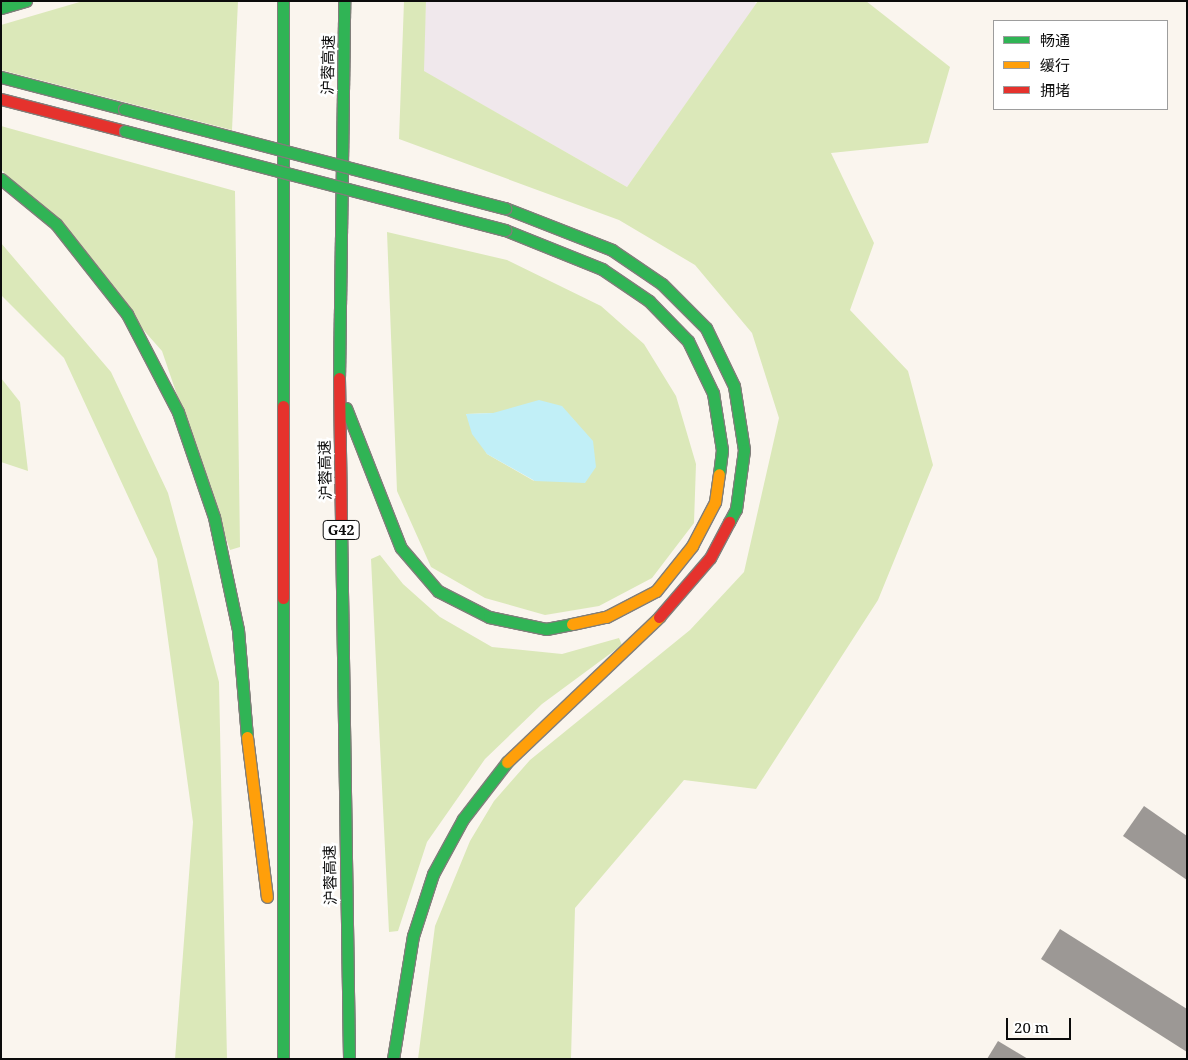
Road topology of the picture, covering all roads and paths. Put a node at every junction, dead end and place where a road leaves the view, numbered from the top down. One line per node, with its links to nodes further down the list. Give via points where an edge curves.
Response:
1 (26, 1): 4 (highway)
2 (283, 1): 9 (highway)
3 (344, 1): 8 (highway, 沪蓉高速 / G42)
4 (1, 8)
5 (1, 78): 12 (highway, bridge, via 505,208 612,250 662,284 706,328 734,386 744,450 736,509 710,558 646,632 502,767 463,819 433,874 413,936)
6 (1, 99): 8 (highway, bridge, via 505,230 602,269 649,301 688,341 713,393 722,450 715,502 692,546 656,590 606,617 546,629 489,617 438,591 401,548)
7 (1, 179): 9 (highway, via 56,224 127,314 178,412 214,517 238,630 249,768)
8 (339, 391): 11 (highway, 沪蓉高速 / G42)
9 (281, 1001): 10 (highway)
10 (283, 1059)
11 (349, 1059)
12 (393, 1059)

